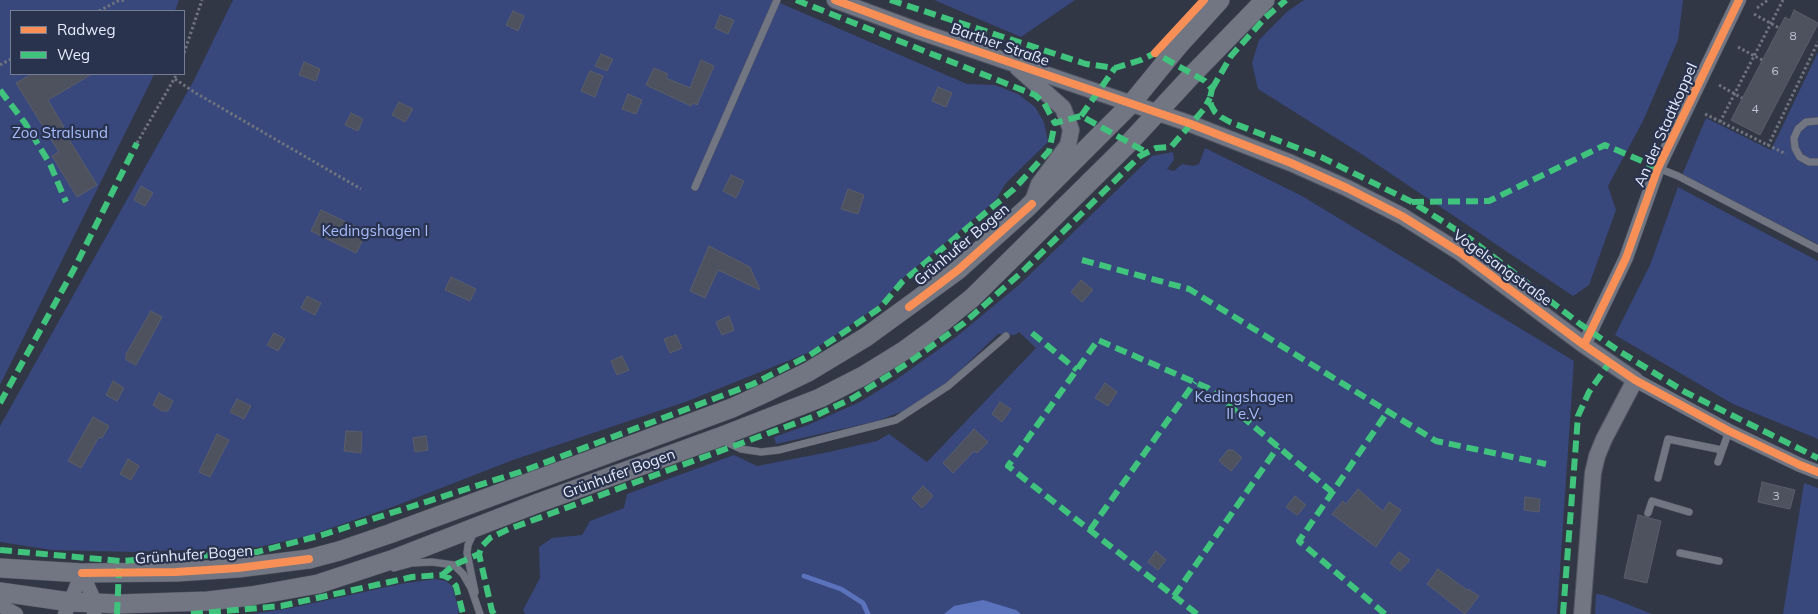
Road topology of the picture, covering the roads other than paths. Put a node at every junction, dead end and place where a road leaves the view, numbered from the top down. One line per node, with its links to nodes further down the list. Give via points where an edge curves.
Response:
1 (777, 0): 12 (lane)
2 (835, 0): 6 (street, Barther Straße)
3 (1220, 0): 7 (main road, Grünhufer Bogen)
4 (1265, 0): 8 (main road, Grünhufer Bogen)
5 (1739, 0): 11 (street, An der Stadtkoppel)
6 (1015, 65): 7 (street, Barther Straße); 13 (street, via 1063,108 1071,130 1068,145 1039,184)
7 (1131, 104): 8 (street, Barther Straße); 13 (main road, Grünhufer Bogen)
8 (1157, 112): 16 (street, Vogelsangstraße, via 1292,163 1402,216 1461,253); 19 (main road, Grünhufer Bogen, via 1007,264 935,328 863,376 820,398)
9 (1818, 121): 10 (lane, via 1806,122 1794,138 1800,157)
10 (1818, 162)
11 (1658, 168): 14 (lane); 16 (street, An der Stadtkoppel, via 1626,258)
12 (695, 187)
13 (1032, 204): 31 (main road, Grünhufer Bogen, via 958,270 866,337 808,372 732,408 390,534 309,559 238,568)
14 (1818, 249)
15 (1006, 336): 19 (lane, via 948,386 896,420 761,452 740,449)
16 (1584, 345): 17 (street, Vogelsangstraße)
17 (1635, 380): 18 (street, Vogelsangstraße); 38 (street, via 1604,439 1593,473)
18 (1729, 431): 20 (lane); 22 (street, Vogelsangstraße)
19 (717, 438): 26 (main road, Grünhufer Bogen)
20 (1722, 450): 21 (lane); 23 (lane, via 1668,439)
21 (1718, 462)
22 (1818, 472)
23 (1658, 478)
24 (1689, 512): 25 (lane, via 1652,501)
25 (1648, 513)
26 (481, 525): 30 (main road, Grünhufer Bogen); 37 (lane, via 468,545)
27 (1680, 553): 28 (lane)
28 (1720, 562)
29 (0, 568): 31 (main road, Grünhufer Bogen)
30 (366, 568): 35 (main road, Grünhufer Bogen, via 318,584 251,596 118,604); 37 (lane, via 432,562 454,565 471,588)
31 (82, 574): 34 (street); 35 (street)
32 (0, 592): 34 (main road, Grünhufer Bogen)
33 (0, 605): 36 (street)
34 (68, 608): 35 (main road, Grünhufer Bogen)
35 (95, 609)
36 (16, 614)
37 (480, 614)
38 (1582, 614)

